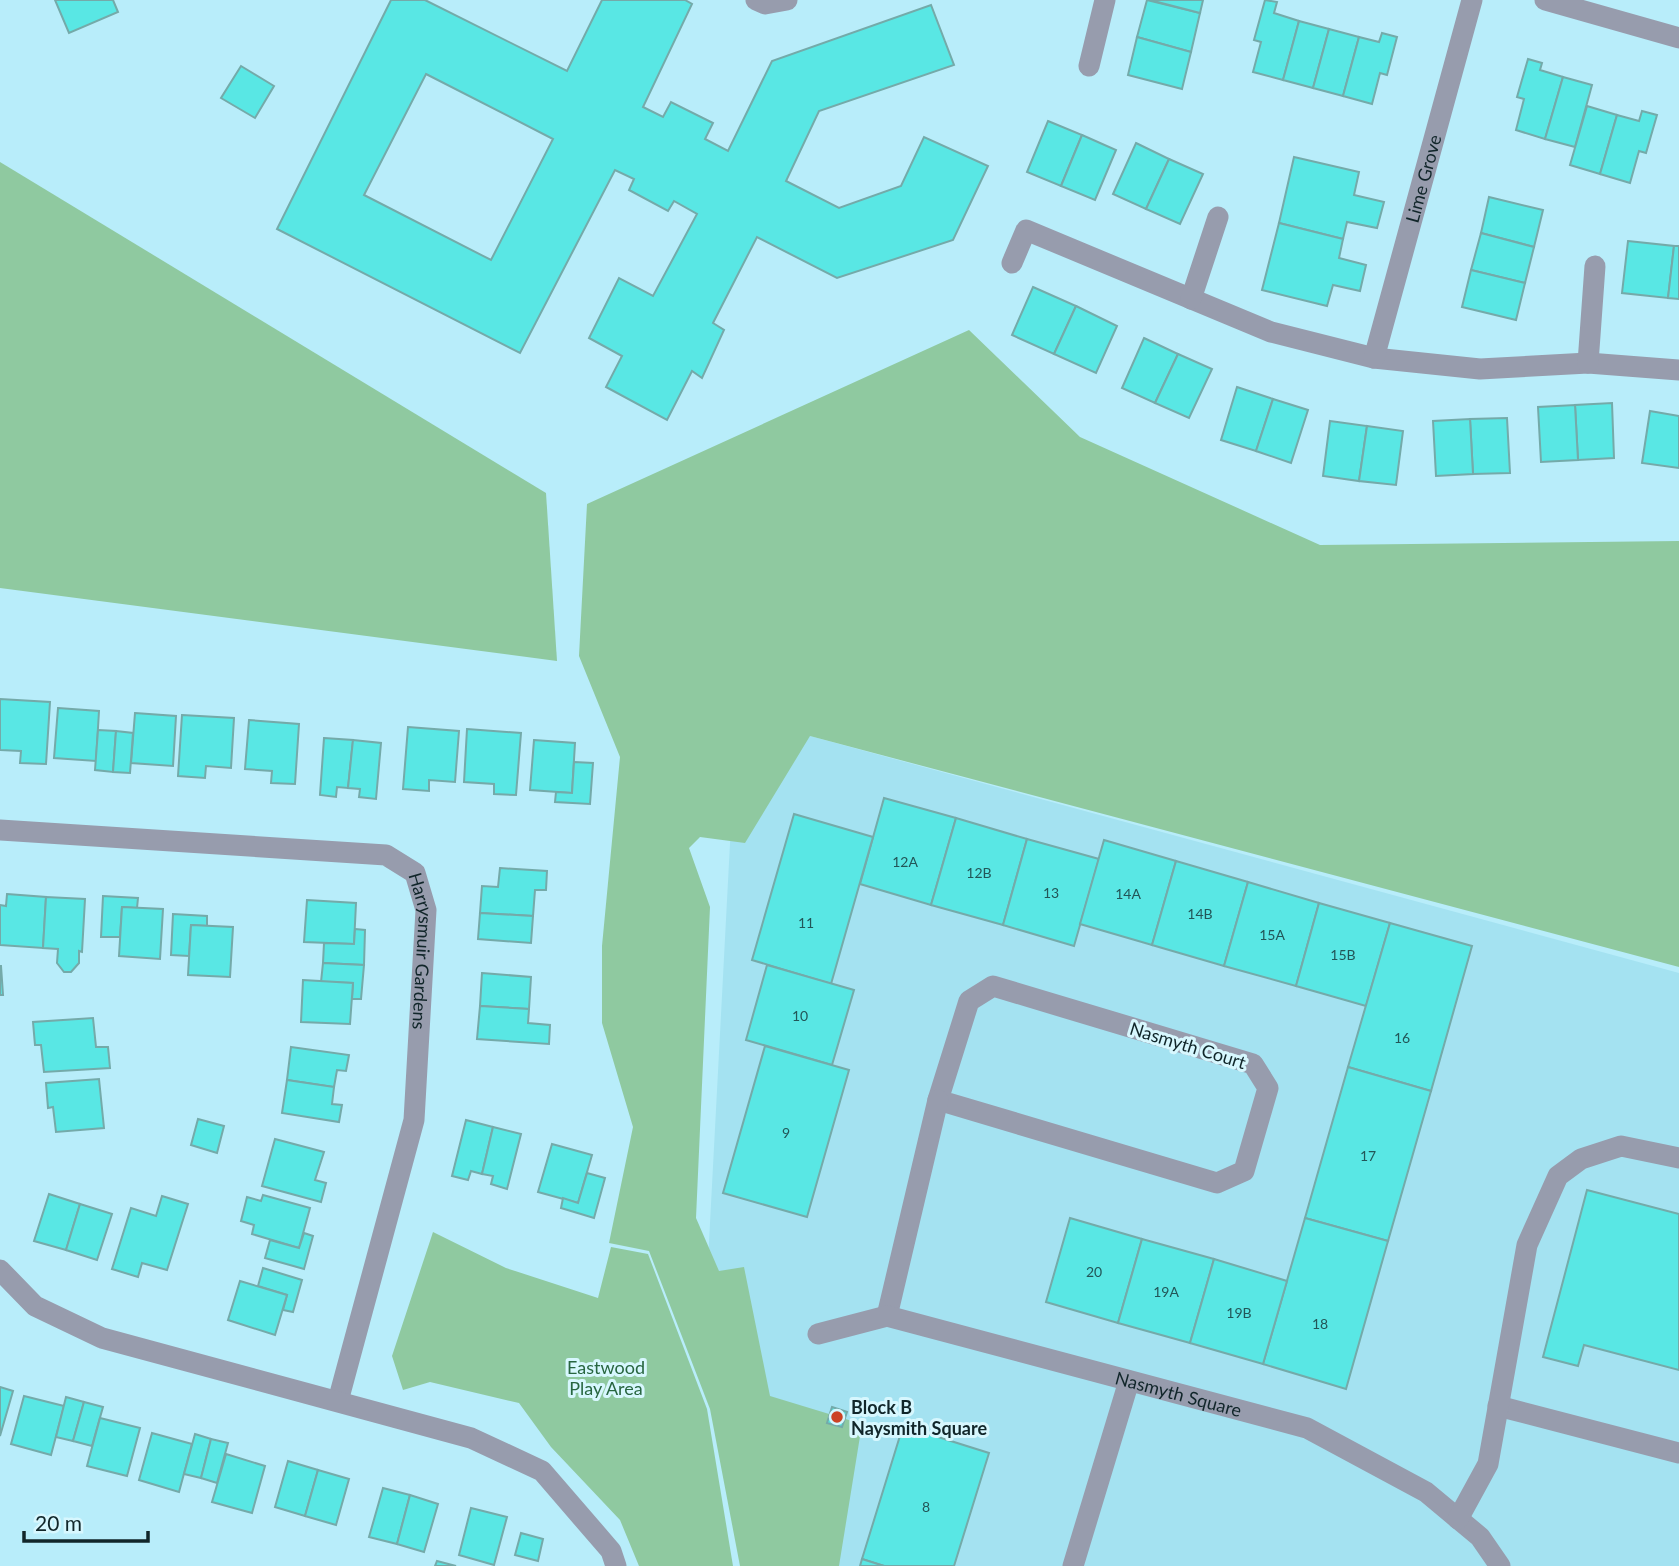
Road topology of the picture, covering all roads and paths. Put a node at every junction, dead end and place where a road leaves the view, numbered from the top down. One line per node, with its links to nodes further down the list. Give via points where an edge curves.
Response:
1 (756, 0): 2 (street, via 765,4)
2 (787, 0)
3 (1105, 0): 7 (street)
4 (1472, 0): 12 (street, Lime Grove)
5 (1545, 0): 6 (street)
6 (1679, 38)
7 (1089, 66)
8 (1218, 217): 11 (street)
9 (1012, 263): 11 (street, via 1026,230)
10 (1595, 266): 13 (street)
11 (1191, 299): 12 (street, via 1270,332)
12 (1374, 358): 13 (street, via 1480,369)
13 (1588, 363): 14 (street)
14 (1679, 370)
15 (0, 830): 22 (street, Harrysmuir Gardens, via 386,855 415,873 426,910 414,1120)
16 (938, 1100): 16 (street, Nasmyth Court, via 969,1001 993,986 1253,1064 1268,1088 1244,1171 1217,1183); 19 (street, Nasmyth Court)
17 (1679, 1158): 23 (street, via 1621,1146 1581,1159 1558,1176 1527,1245)
18 (0, 1270): 22 (street, via 35,1306 102,1338)
19 (887, 1316): 20 (street, Nasmyth Square); 21 (street, Nasmyth Square)
20 (818, 1334)
21 (1129, 1381): 25 (street, Nasmyth Square, via 1307,1428 1426,1492); 27 (street)
22 (338, 1401): 26 (street, via 471,1438 542,1471 611,1551)
23 (1498, 1406): 24 (street); 25 (street, via 1488,1464)
24 (1679, 1453)
25 (1458, 1519): 28 (street, Nasmyth Square, via 1480,1537)
26 (616, 1566)
27 (1073, 1566)
28 (1500, 1566)

